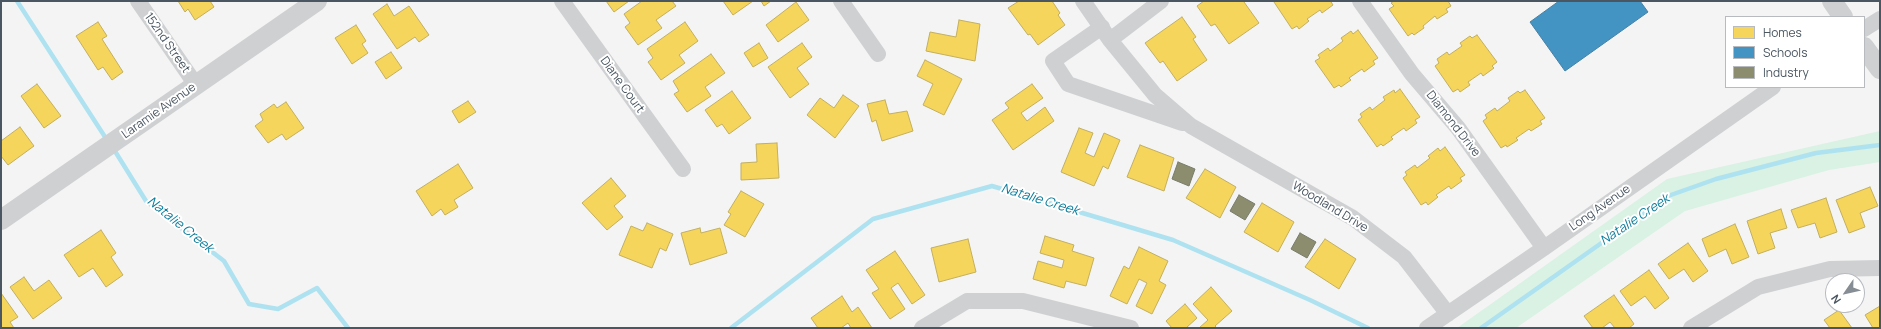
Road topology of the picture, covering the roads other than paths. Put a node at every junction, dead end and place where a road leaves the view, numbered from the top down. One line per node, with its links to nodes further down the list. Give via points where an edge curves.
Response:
1 (138, 1): 16 (street, 152nd Street)
2 (317, 1): 16 (street, Laramie Avenue)
3 (562, 1): 19 (street, Diane Court)
4 (841, 1): 14 (street)
5 (1083, 1): 12 (street, Woodland Drive)
6 (1161, 1): 12 (street)
7 (1360, 1): 21 (street, Diamond Drive, via 1412,74 1458,128)
8 (1832, 1): 9 (street)
9 (1842, 16)
10 (1880, 19): 11 (street)
11 (1865, 28)
12 (1106, 34): 18 (street, Woodland Drive, via 1155,95); 18 (street, Woodland Drive, via 1053,61 1068,84)
13 (1865, 48): 15 (street)
14 (878, 54)
15 (1880, 69)
16 (196, 85): 20 (street, Laramie Avenue)
17 (1772, 88): 21 (street, Long Avenue)
18 (1191, 126): 23 (street, Woodland Drive, via 1358,223 1404,257)
19 (683, 169)
20 (1, 220)
21 (1544, 248): 23 (street, Long Avenue)
22 (1880, 268): 27 (street, via 1830,268 1758,287)
23 (1448, 314): 26 (street, Long Avenue)
24 (922, 328): 25 (street, via 967,301 1023,301)
25 (1131, 328)
26 (1427, 328)
27 (1691, 328)

